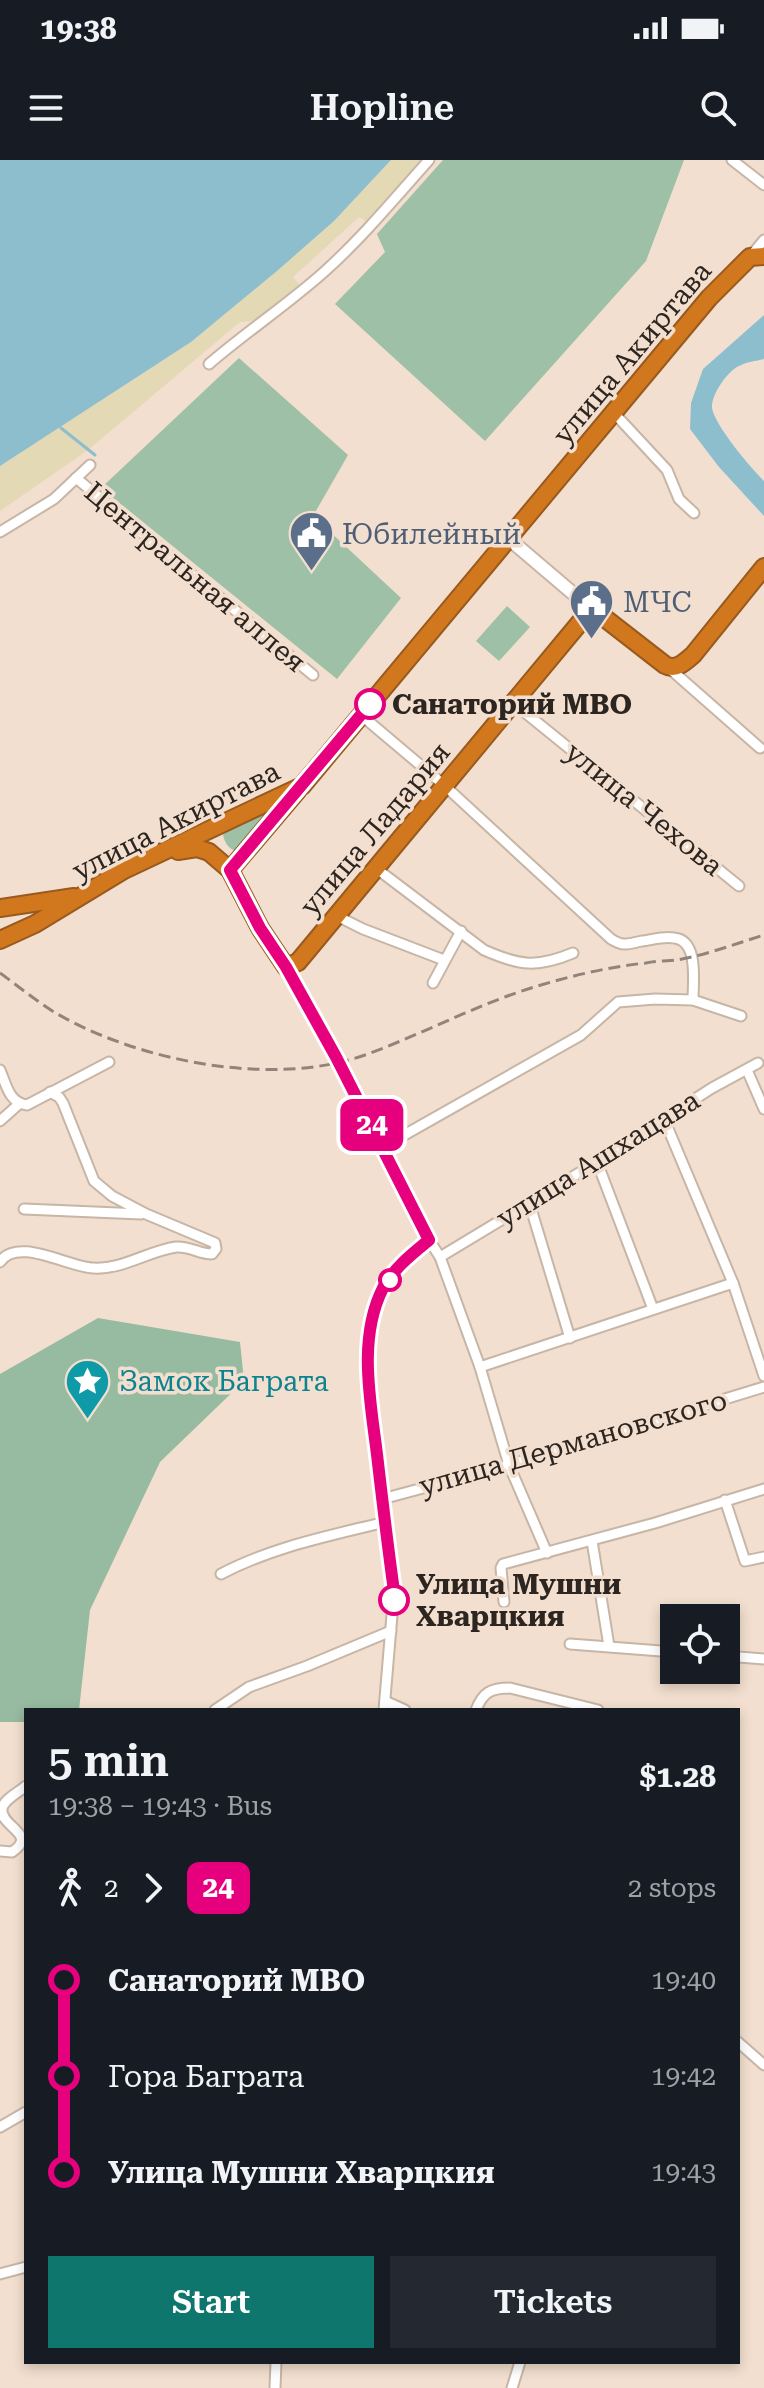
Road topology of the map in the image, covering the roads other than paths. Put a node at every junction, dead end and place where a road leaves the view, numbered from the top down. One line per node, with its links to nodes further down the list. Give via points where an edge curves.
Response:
1 (429, 160): 6 (street, via 324,272)
2 (736, 161): 3 (street)
3 (764, 185)
4 (764, 240): 5 (street)
5 (759, 257): 7 (highway, улица Акиртава, via 709,298)
6 (209, 364)
7 (614, 413): 10 (street, via 667,470 679,499); 12 (highway, улица Акиртава)
8 (90, 465): 9 (street)
9 (76, 478): 11 (street, via 54,499); 16 (street, Центральная аллея)
10 (694, 513)
11 (0, 532)
12 (508, 538): 14 (street); 18 (highway, улица Акиртава)
13 (764, 567): 15 (highway, via 686,661)
14 (596, 613): 15 (highway); 17 (highway, улица Ладария, via 582,620)
15 (665, 665): 19 (street)
16 (313, 675)
17 (512, 702): 21 (highway, улица Ладария); 25 (street, улица Чехова)
18 (361, 715): 20 (highway, улица Акиртава); 21 (street)
19 (760, 748)
20 (302, 786): 22 (highway, улица Акиртава); 24 (highway)
21 (445, 786): 23 (highway, улица Ладария); 37 (street, via 611,939 622,945 682,940 689,948)
22 (161, 854): 24 (highway, via 197,848); 26 (highway, улица Акиртава)
23 (377, 869): 30 (highway, улица Ладария); 31 (street)
24 (230, 870): 35 (highway)
25 (739, 886)
26 (83, 894): 27 (highway); 32 (highway, улица Акиртава)
27 (30, 905): 28 (highway); 29 (highway)
28 (0, 908)
29 (0, 914)
30 (337, 916): 34 (street); 35 (highway, улица Ладария, via 298,962)
31 (461, 931): 33 (street, via 484,950 524,965); 34 (street)
32 (0, 940)
33 (573, 953)
34 (444, 960): 36 (street)
35 (286, 967): 48 (street)
36 (433, 983)
37 (693, 1000): 38 (street); 48 (street, via 618,1002 581,1035)
38 (741, 1016)
39 (109, 1062): 43 (street)
40 (758, 1063): 42 (street, улица Ашхацава)
41 (0, 1070): 44 (street)
42 (747, 1070): 45 (street); 46 (street, улица Ашхацава)
43 (50, 1092): 44 (street); 52 (street, via 63,1103 94,1181)
44 (19, 1104): 47 (street)
45 (764, 1109)
46 (664, 1119): 49 (street, улица Ашхацава); 56 (street)
47 (0, 1121)
48 (383, 1147): 53 (street)
49 (597, 1162): 50 (street, улица Ашхацава); 57 (street)
50 (529, 1202): 54 (street, улица Ашхацава); 58 (street)
51 (24, 1209): 52 (street)
52 (146, 1214): 55 (street, via 215,1243 216,1249 212,1254 166,1249 93,1268 31,1251 4,1256)
53 (429, 1240): 54 (street); 64 (street, via 401,1263 383,1289 373,1321 369,1388)
54 (440, 1257): 59 (street)
55 (0, 1262)
56 (733, 1283): 57 (street); 60 (street)
57 (653, 1309): 58 (street)
58 (570, 1338): 59 (street)
59 (480, 1367): 62 (street)
60 (764, 1376)
61 (764, 1387): 62 (street, улица Дермановского)
62 (509, 1465): 64 (street, улица Дермановского); 68 (street)
63 (764, 1489): 65 (street)
64 (382, 1499): 66 (street)
65 (725, 1500): 67 (street); 69 (street, via 745,1561)
66 (385, 1522): 70 (street, via 296,1545); 72 (street, via 394,1591)
67 (592, 1541): 68 (street); 74 (street)
68 (547, 1553): 71 (street, via 503,1564)
69 (764, 1557)
70 (221, 1574)
71 (504, 1602)
72 (391, 1631): 78 (street); 79 (street, via 249,1687)
73 (570, 1644): 74 (street)
74 (609, 1646): 75 (street)
75 (660, 1651)
76 (740, 1657): 77 (street)
77 (764, 1659)
78 (385, 1705)
79 (218, 1708)
80 (477, 1708): 81 (street, via 486,1692 510,1688)
81 (590, 1708)
82 (24, 1788): 83 (street, via 2,1809 20,1835 19,1848)
83 (0, 1851)
84 (740, 2044): 85 (street)
85 (764, 2065)
86 (24, 2113): 87 (street)
87 (0, 2127)
88 (24, 2268): 89 (street)
89 (0, 2274)
90 (276, 2364): 92 (street)
91 (519, 2364): 93 (street)
92 (275, 2388)
93 (512, 2388)

